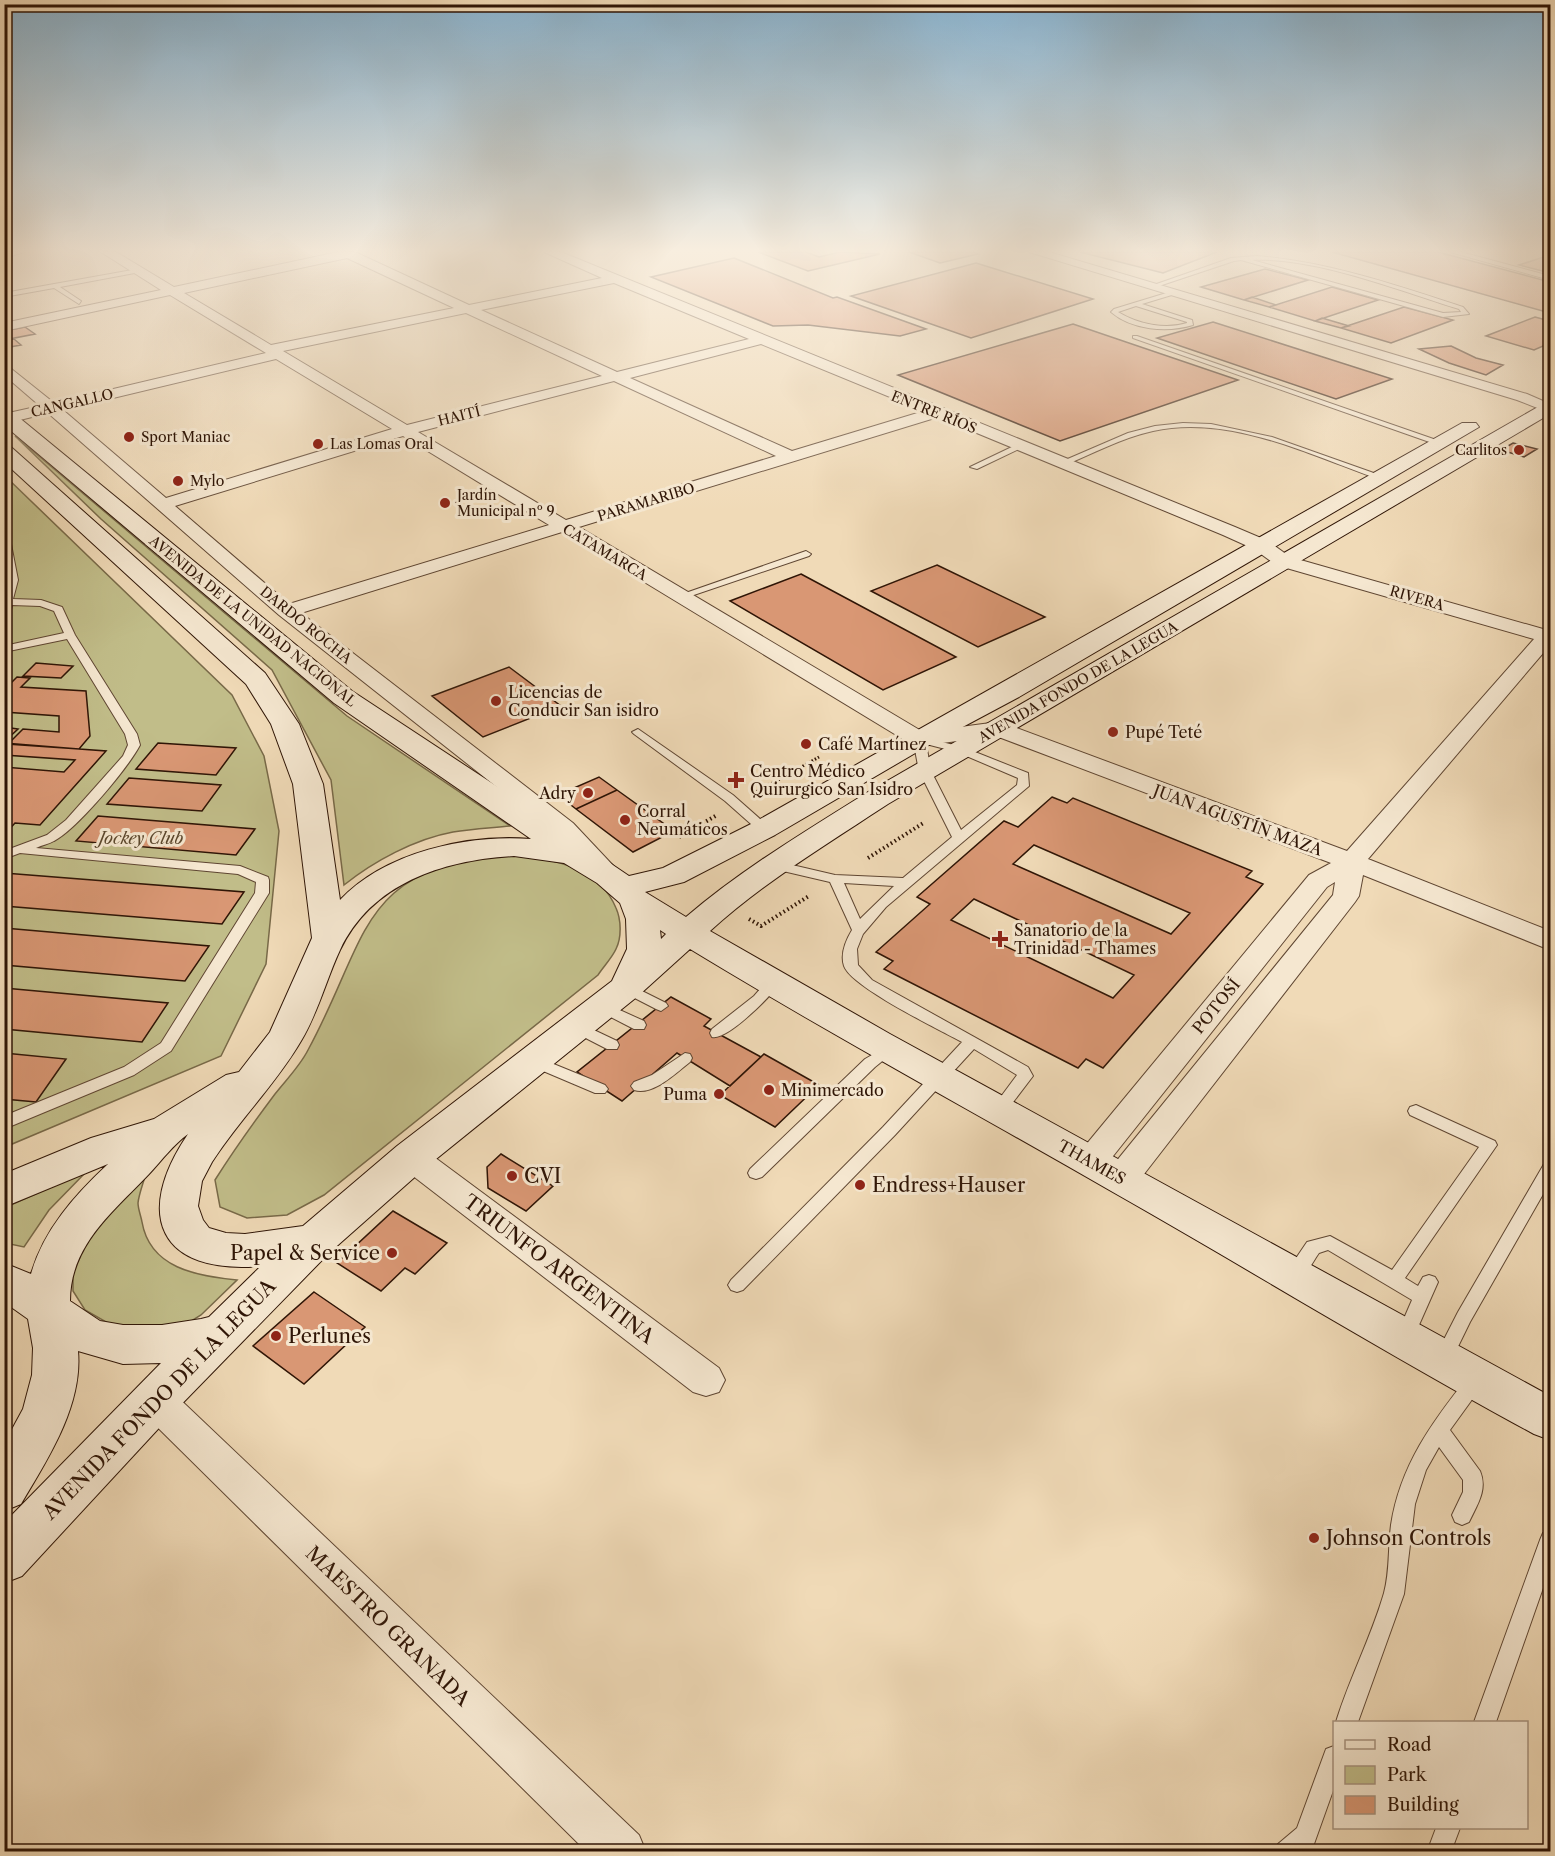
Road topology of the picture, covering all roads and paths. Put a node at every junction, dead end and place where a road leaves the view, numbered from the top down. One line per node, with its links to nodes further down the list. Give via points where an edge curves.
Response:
1 (253, 339): 8 (street, CATAMARCA)
2 (333, 339): 8 (street, CANGALLO)
3 (532, 339): 10 (street)
4 (757, 339): 7 (street, ENTRE RÍOS)
5 (1137, 339): 20 (lane)
6 (1326, 339): 12 (street)
7 (760, 340): 10 (street, HAITÍ); 16 (street, ENTRE RÍOS)
8 (275, 352): 13 (street, CANGALLO); 19 (street, CATAMARCA)
9 (4, 367): 13 (street, DARDO ROCHA)
10 (615, 377): 19 (street, HAITÍ); 23 (street)
11 (1545, 386): 12 (main road)
12 (1522, 397): 14 (main road); 15 (street)
13 (51, 407): 17 (street, CANGALLO); 27 (street, DARDO ROCHA)
14 (1502, 408)
15 (1549, 408): 30 (main road, AVENIDA FONDO DE LA LEGUA)
16 (937, 412): 21 (street, ENTRE RÍOS); 23 (street, PARAMARIBO)
17 (6, 417): 49 (main road, AVENIDA DE LA UNIDAD NACIONAL, via 343,697 511,809)
18 (1481, 420): 20 (main road, AVENIDA FONDO DE LA LEGUA)
19 (406, 430): 27 (street, HAITÍ); 28 (street, CATAMARCA)
20 (1441, 443): 26 (main road, AVENIDA FONDO DE LA LEGUA)
21 (1019, 447): 24 (street, ENTRE RÍOS); 25 (lane)
22 (4, 452): 58 (main road, via 256,679 285,724 308,784)
23 (791, 457): 28 (street, PARAMARIBO)
24 (1060, 464): 26 (lane, via 1154,428 1191,424 1260,436); 30 (street, ENTRE RÍOS)
25 (974, 467)
26 (1381, 477): 30 (main road, AVENIDA FONDO DE LA LEGUA)
27 (161, 505): 34 (street, DARDO ROCHA)
28 (563, 527): 32 (street, CATAMARCA); 34 (street, PARAMARIBO)
29 (4, 534): 33 (lane, via 13,580)
30 (1272, 553): 37 (street, RIVERA); 39 (main road, AVENIDA FONDO DE LA LEGUA); 41 (main road, AVENIDA FONDO DE LA LEGUA)
31 (806, 554): 32 (lane)
32 (679, 597): 41 (street, CATAMARCA)
33 (9, 602): 35 (lane); 36 (lane, via 42,603 58,609)
34 (286, 611): 54 (street, DARDO ROCHA, via 564,828)
35 (4, 619)
36 (70, 635): 38 (lane); 47 (lane, via 134,745 70,823 51,838)
37 (1549, 636): 50 (street)
38 (4, 650)
39 (998, 729): 41 (street, JUAN AGUSTÍN MAZA); 42 (main road, AVENIDA FONDO DE LA LEGUA); 50 (street, JUAN AGUSTÍN MAZA)
40 (638, 732): 45 (lane, via 729,798)
41 (920, 739): 42 (lane); 43 (lane); 45 (main road, AVENIDA FONDO DE LA LEGUA)
42 (962, 750): 43 (main road, AVENIDA FONDO DE LA LEGUA); 46 (lane, via 1012,769 1025,781)
43 (925, 771): 44 (lane); 51 (main road, AVENIDA FONDO DE LA LEGUA)
44 (945, 811): 46 (lane); 52 (path)
45 (764, 829): 54 (main road, AVENIDA FONDO DE LA LEGUA, via 673,874)
46 (959, 838): 53 (lane)
47 (22, 850): 48 (lane); 76 (lane, via 240,870 263,880 262,893 165,1047 129,1071)
48 (4, 855)
49 (572, 855): 54 (main road, THAMES); 58 (main road, via 527,846 479,848 430,860 388,880 354,904)
50 (1352, 862): 59 (street, JUAN AGUSTÍN MAZA); 80 (street, POTOSÍ, via 1346,896)
51 (775, 865): 52 (lane); 55 (main road, AVENIDA FONDO DE LA LEGUA)
52 (835, 879): 53 (lane); 55 (path, via 761,926); 56 (lane)
53 (904, 882): 56 (lane)
54 (624, 889): 57 (main road, THAMES); 62 (main road, via 644,920 644,953)
55 (723, 902): 57 (main road, AVENIDA FONDO DE LA LEGUA)
56 (859, 930): 65 (lane, via 850,948 851,966 867,983)
57 (689, 934): 60 (main road, THAMES); 62 (main road, AVENIDA FONDO DE LA LEGUA)
58 (329, 938): 70 (main road, via 285,1038)
59 (1551, 941)
60 (773, 983): 64 (lane); 67 (main road, THAMES)
61 (661, 1006): 62 (lane)
62 (602, 1007): 63 (lane); 66 (lane); 69 (main road, AVENIDA FONDO DE LA LEGUA)
63 (639, 1025)
64 (717, 1033)
65 (972, 1041): 71 (lane); 74 (lane, via 1023,1071 1024,1076)
66 (612, 1045)
67 (888, 1050): 71 (main road, THAMES); 81 (lane)
68 (685, 1058): 72 (lane)
69 (534, 1061): 73 (lane); 78 (main road, AVENIDA FONDO DE LA LEGUA)
70 (259, 1073): 77 (main road); 83 (main road, via 190,1160 180,1186 178,1210 184,1228 214,1249 262,1249)
71 (937, 1078): 74 (main road, THAMES); 87 (lane)
72 (639, 1086)
73 (600, 1089)
74 (999, 1110): 80 (main road, THAMES)
75 (1416, 1111): 86 (lane, via 1490,1145)
76 (4, 1123)
77 (170, 1128): 82 (main road, via 105,1149); 88 (main road, via 72,1229 56,1259)
78 (411, 1157): 83 (main road, AVENIDA FONDO DE LA LEGUA); 92 (street, TRIUNFO ARGENTINA)
79 (1551, 1168): 91 (lane)
80 (1106, 1170): 84 (main road, THAMES)
81 (756, 1173)
82 (4, 1191)
83 (314, 1241): 89 (main road, AVENIDA FONDO DE LA LEGUA)
84 (1293, 1276): 86 (lane, via 1313,1247 1330,1243); 90 (main road, THAMES)
85 (4, 1281): 88 (main road)
86 (1394, 1281): 90 (lane, via 1426,1290)
87 (737, 1285)
88 (47, 1306): 89 (main road, via 70,1326 100,1339 137,1346 178,1344); 97 (main road, via 56,1358 52,1387 42,1418)
89 (220, 1334): 94 (main road, AVENIDA FONDO DE LA LEGUA)
90 (1404, 1339): 91 (main road, THAMES)
91 (1442, 1361): 93 (main road, THAMES)
92 (706, 1380)
93 (1477, 1381): 95 (main road, THAMES); 96 (lane)
94 (155, 1400): 100 (main road, AVENIDA FONDO DE LA LEGUA); 105 (street, MAESTRO GRANADA)
95 (1551, 1419)
96 (1438, 1430): 98 (lane, via 1473,1478 1473,1493); 101 (lane, via 1417,1462 1406,1492 1394,1593)
97 (4, 1488)
98 (1461, 1515)
99 (1551, 1540): 102 (lane)
100 (4, 1559)
101 (1347, 1721)
102 (1485, 1721)
103 (1333, 1762): 106 (lane, via 1306,1836)
104 (1447, 1829): 107 (lane)
105 (622, 1851)
106 (1286, 1851)
107 (1439, 1851)

